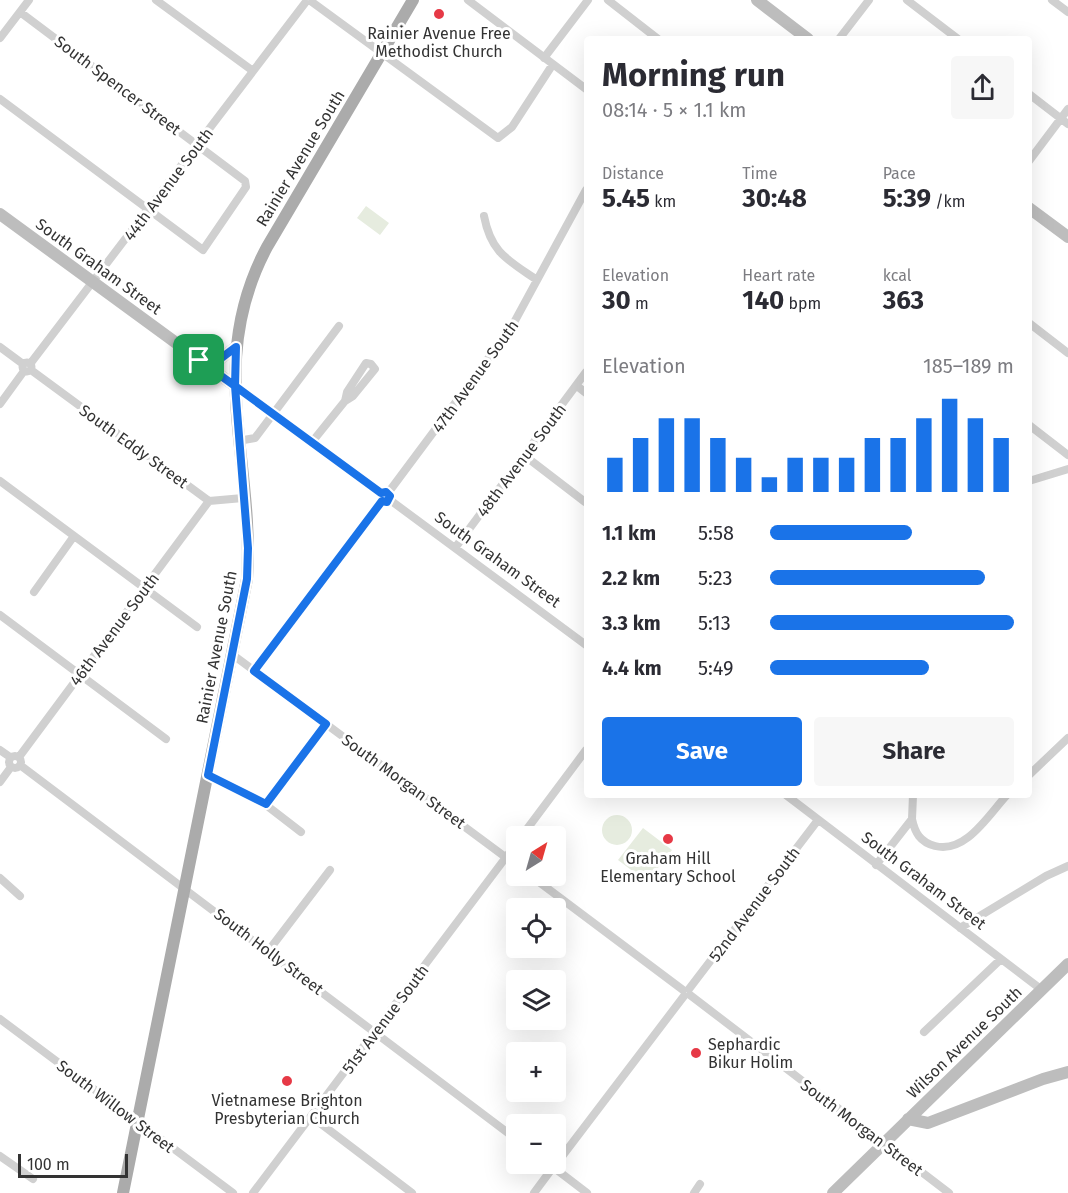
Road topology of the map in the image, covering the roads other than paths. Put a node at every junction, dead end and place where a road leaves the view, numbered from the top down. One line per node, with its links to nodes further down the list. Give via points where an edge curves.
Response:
1 (29, 0): 12 (street)
2 (156, 0): 22 (street)
3 (412, 0): 19 (main road, Rainier Avenue South)
4 (468, 0): 20 (street)
5 (588, 0): 20 (street)
6 (608, 0): 14 (street)
7 (757, 0): 15 (street)
8 (869, 0): 16 (street)
9 (907, 0): 17 (street)
10 (1052, 0): 13 (street)
11 (308, 1): 19 (street); 22 (street, 44th Avenue South)
12 (20, 12): 18 (street); 28 (street, South Spencer Street)
13 (1068, 12)
14 (654, 36)
15 (804, 36)
16 (841, 36)
17 (954, 36)
18 (0, 38)
19 (381, 53): 21 (street, via 473,125 498,138 507,134); 41 (main road, Rainier Avenue South, via 258,263 242,307)
20 (544, 58): 21 (street)
21 (553, 64): 23 (street)
22 (253, 71): 28 (street, 44th Avenue South)
23 (584, 87)
24 (1032, 96): 27 (street)
25 (0, 99): 31 (street)
26 (1068, 109): 27 (street)
27 (1064, 121): 29 (street)
28 (197, 145): 31 (street, 44th Avenue South); 31 (street, South Spencer Street, via 245,181 246,187 203,250)
29 (1032, 158)
30 (584, 194): 36 (street, 47th Avenue South)
31 (148, 209): 37 (street, 44th Avenue South)
32 (1032, 210): 35 (street)
33 (0, 214): 37 (street, South Graham Street)
34 (484, 216): 36 (street, via 497,251)
35 (1068, 237)
36 (537, 280): 60 (street, 47th Avenue South, via 511,328)
37 (92, 283): 43 (street, South Graham Street); 44 (street, 44th Avenue South)
38 (1032, 325): 42 (street)
39 (339, 326): 51 (street)
40 (0, 347): 44 (street, South Eddy Street)
41 (236, 347): 43 (street, via 220,359); 46 (main road, Rainier Avenue South)
42 (1068, 353)
43 (199, 360): 46 (street, South Graham Street)
44 (27, 367): 50 (street, 44th Avenue South); 62 (street, South Eddy Street)
45 (584, 375): 47 (street, 48th Avenue South)
46 (235, 386): 51 (street, South Graham Street); 53 (main road, Rainier Avenue South)
47 (577, 386): 48 (street); 56 (street, 48th Avenue South)
48 (584, 391)
49 (345, 401): 54 (street)
50 (0, 404)
51 (273, 414): 53 (street, via 255,438); 54 (street, South Graham Street)
52 (1032, 427): 55 (street)
53 (238, 441): 61 (main road, Rainier Avenue South)
54 (312, 442): 60 (street, South Graham Street)
55 (1068, 454)
56 (525, 456): 63 (street); 65 (street, 48th Avenue South)
57 (1068, 469): 58 (street)
58 (1032, 480)
59 (0, 482): 64 (street)
60 (385, 497): 65 (street, South Graham Street); 72 (street, 47th Avenue South)
61 (243, 498): 62 (street); 71 (main road, Rainier Avenue South, via 247,579)
62 (209, 501): 66 (street, 46th Avenue South)
63 (584, 501)
64 (74, 536): 66 (street); 67 (street)
65 (455, 548): 70 (street, South Graham Street)
66 (145, 588): 69 (street); 73 (street, 46th Avenue South)
67 (34, 592)
68 (0, 615): 73 (street)
69 (197, 627)
70 (584, 644)
71 (233, 655): 72 (street, South Morgan Street); 81 (main road, Rainier Avenue South)
72 (254, 671): 74 (street, South Morgan Street)
73 (81, 675): 76 (street); 79 (street, 46th Avenue South)
74 (326, 724): 86 (street); 91 (street, South Morgan Street)
75 (1068, 738): 80 (street)
76 (166, 739)
77 (0, 750): 79 (street, South Holly Street)
78 (584, 753): 89 (street)
79 (15, 762): 82 (street, 46th Avenue South); 97 (street, South Holly Street)
80 (1032, 772)
81 (208, 775): 86 (street); 97 (main road, Rainier Avenue South)
82 (0, 782)
83 (790, 798): 87 (street, South Graham Street)
84 (914, 798): 88 (street)
85 (1004, 798): 88 (street, via 972,835 950,846 928,844 915,831)
86 (266, 804): 90 (street)
87 (818, 819): 92 (street, South Graham Street); 104 (street, 52nd Avenue South)
88 (912, 819): 92 (street)
89 (529, 826)
90 (301, 831)
91 (506, 857): 106 (street, 51st Avenue South)
92 (876, 865): 99 (street, South Graham Street)
93 (1068, 866): 99 (street)
94 (330, 870): 100 (street)
95 (0, 878): 98 (street)
96 (544, 886): 104 (street, South Morgan Street)
97 (185, 889): 100 (street, South Holly Street); 111 (main road, Rainier Avenue South)
98 (20, 896)
99 (960, 928): 101 (street, South Graham Street)
100 (268, 950): 106 (street, South Holly Street)
101 (1001, 959): 103 (street, South Graham Street); 107 (street)
102 (1068, 964): 103 (street, Wilson Avenue South)
103 (1042, 990): 110 (street, Wilson Avenue South)
104 (686, 993): 113 (street, South Morgan Street); 114 (street, 52nd Avenue South)
105 (0, 1020): 111 (street, South Willow Street)
106 (375, 1030): 109 (street, 51st Avenue South); 112 (street, South Holly Street)
107 (924, 1032)
108 (1068, 1072): 110 (street, via 928,1123)
109 (312, 1117): 122 (street, 51st Avenue South); 123 (street)
110 (908, 1119): 113 (street, Wilson Avenue South)
111 (137, 1121): 120 (main road, Rainier Avenue South); 121 (street, South Willow Street)
112 (506, 1131)
113 (883, 1143): 127 (street, Wilson Avenue South); 128 (street, South Morgan Street)
114 (566, 1149)
115 (0, 1156): 118 (street)
116 (547, 1174): 124 (street, 52nd Avenue South)
117 (563, 1174): 125 (street)
118 (33, 1179)
119 (700, 1184): 126 (street)
120 (123, 1193)
121 (233, 1193)
122 (253, 1193)
123 (412, 1193)
124 (534, 1193)
125 (587, 1193)
126 (694, 1193)
127 (833, 1193)
128 (950, 1193)

